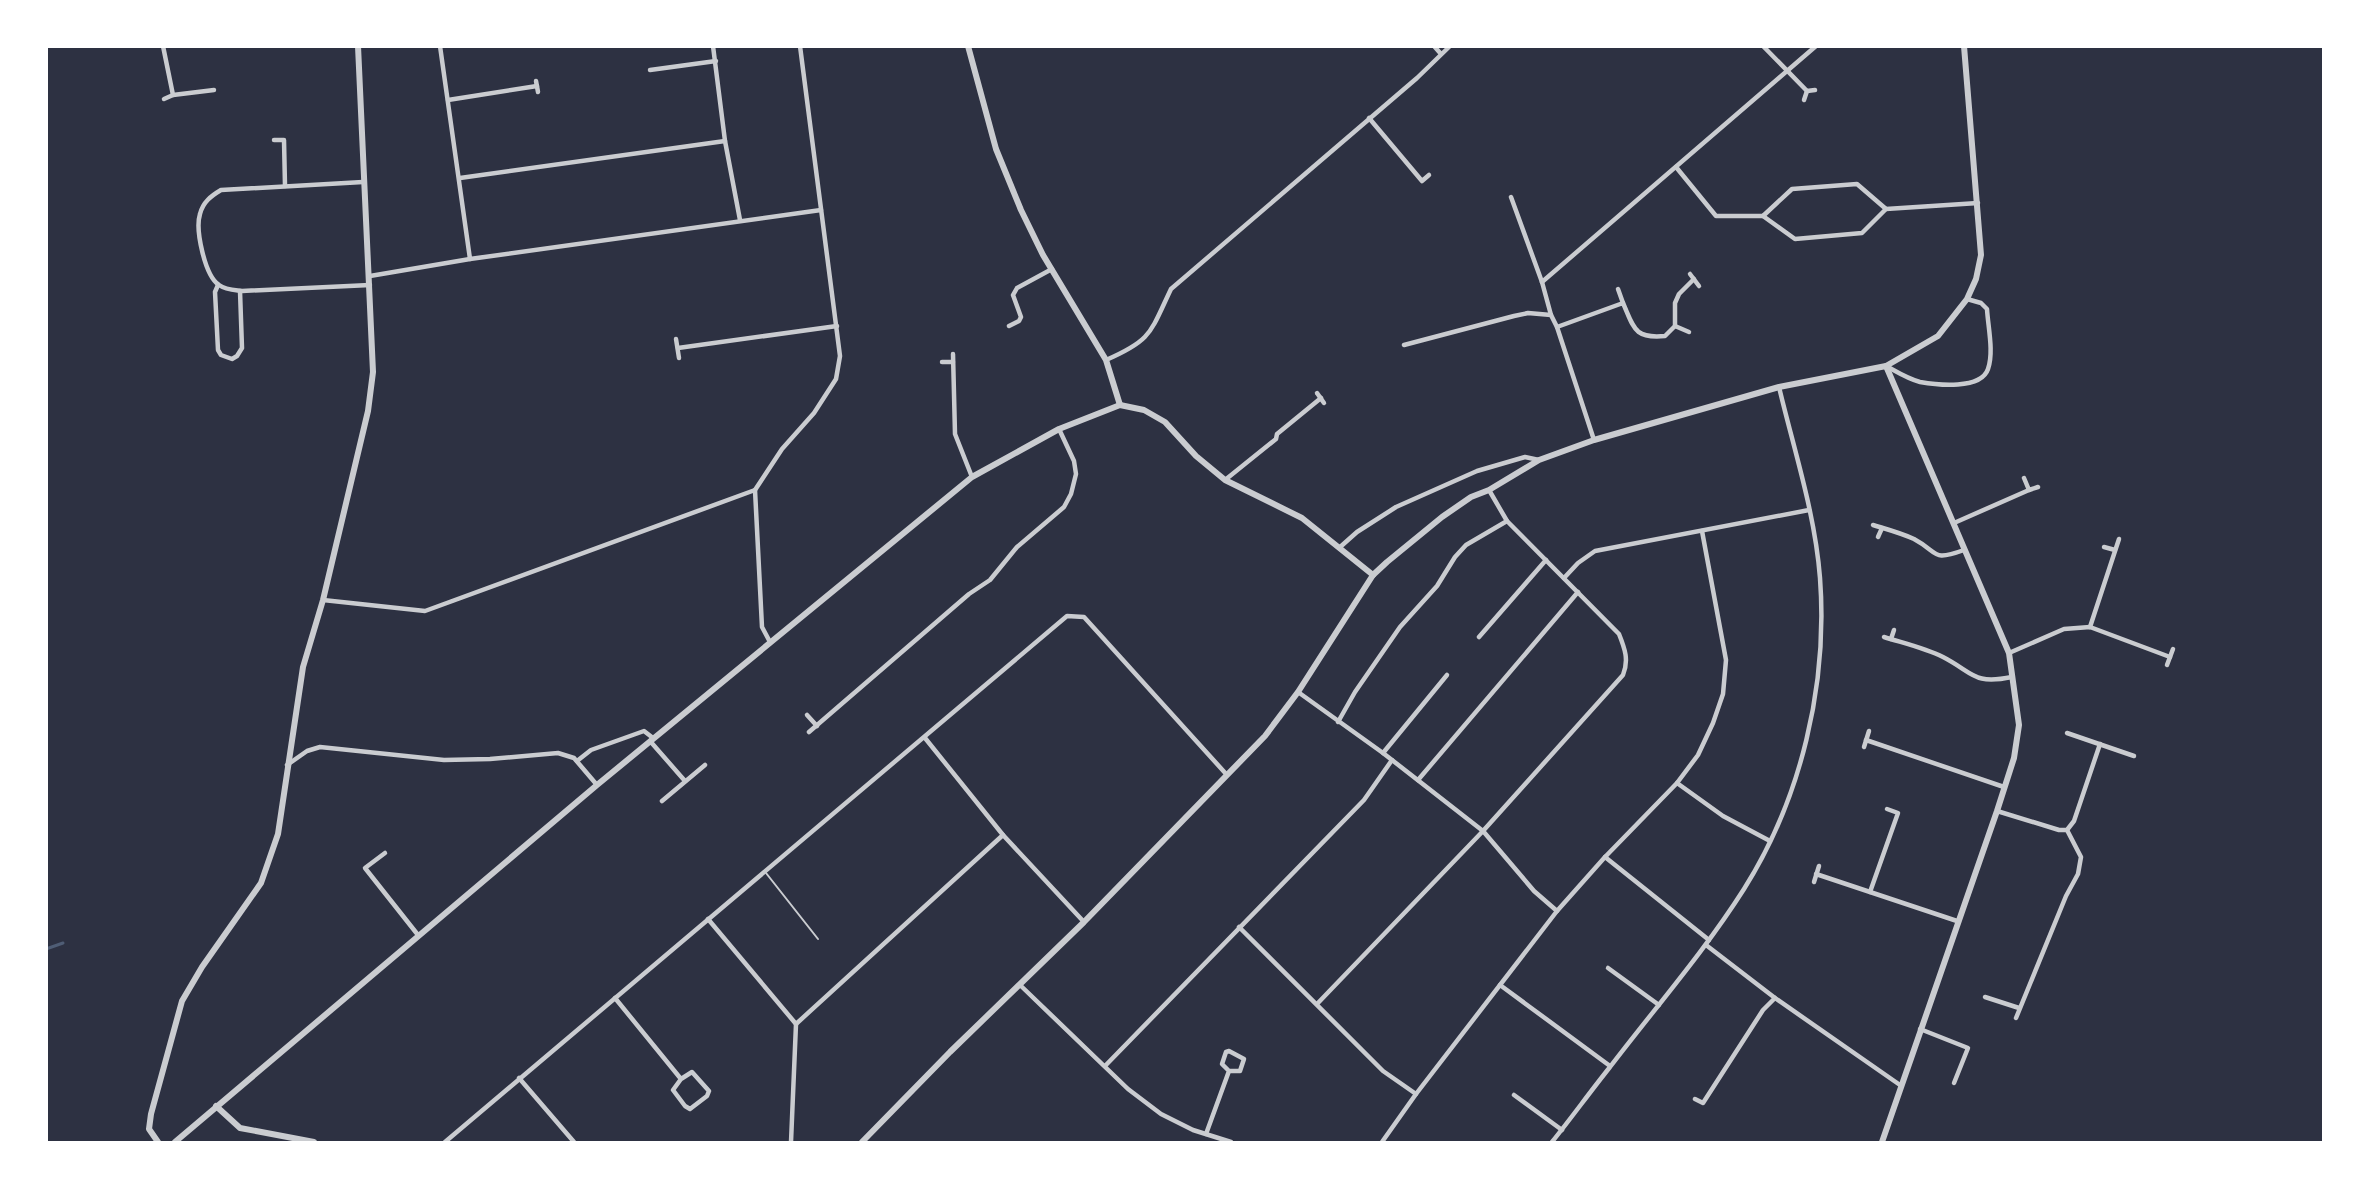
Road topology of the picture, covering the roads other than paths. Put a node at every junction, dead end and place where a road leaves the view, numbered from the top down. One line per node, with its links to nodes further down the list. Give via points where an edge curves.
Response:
1 (163, 46): 20 (street)
2 (358, 46): 30 (street)
3 (440, 46): 22 (street)
4 (714, 46): 13 (street)
5 (800, 46): 35 (street)
6 (968, 46): 39 (street, via 996,149 1021,210)
7 (1434, 46): 12 (street)
8 (1450, 46): 12 (street)
9 (1763, 46): 15 (street)
10 (1816, 46): 15 (street)
11 (1964, 46): 33 (street)
12 (1441, 54): 24 (street)
13 (716, 61): 14 (street); 26 (street)
14 (650, 70)
15 (1788, 71): 18 (street); 27 (street)
16 (214, 90): 20 (street)
17 (1815, 90): 18 (street)
18 (1807, 91): 23 (street)
19 (538, 92): 22 (street, via 537,83)
20 (173, 95): 21 (street)
21 (164, 99)
22 (448, 100): 29 (street)
23 (1804, 100)
24 (1369, 118): 28 (street, via 1422,181); 62 (street, via 1171,289 1142,342)
25 (274, 140): 31 (street, via 284,140)
26 (725, 141): 29 (street); 37 (street)
27 (1676, 167): 36 (street, via 1716,216); 43 (street)
28 (1429, 176)
29 (460, 178): 38 (street)
30 (363, 182): 31 (street); 41 (street)
31 (285, 186): 44 (street, via 221,190 204,204 198,222 206,266)
32 (1511, 197): 43 (street)
33 (1977, 203): 34 (street); 49 (street, via 1981,255)
34 (1886, 208): 36 (street, via 1862,233 1795,239); 36 (street, via 1857,184 1792,189)
35 (821, 210): 37 (street); 52 (street)
36 (1763, 216)
37 (740, 220): 38 (street)
38 (470, 259): 41 (street)
39 (1052, 269): 53 (street, via 1017,288 1012,295 1021,317); 62 (street)
40 (1690, 274): 42 (street)
41 (370, 276): 45 (street)
42 (1694, 279): 46 (street); 54 (street, via 1675,303)
43 (1542, 282): 51 (street)
44 (218, 285): 48 (street); 48 (street, via 218,350 230,358 242,348)
45 (370, 285): 48 (street); 95 (street, via 373,372 368,411)
46 (1699, 286)
47 (1618, 289): 50 (street)
48 (240, 291)
49 (1967, 299): 65 (street, via 1938,336); 65 (street, via 1987,309 1990,358 1982,379 1967,385 1920,382)
50 (1623, 303): 54 (street, via 1635,330 1643,336 1665,336); 55 (street)
51 (1551, 315): 55 (street); 58 (street, via 1521,315)
52 (837, 326): 59 (street); 76 (street, via 840,356 836,379)
53 (1009, 326)
54 (1675, 326): 56 (street)
55 (1557, 327): 70 (street)
56 (1689, 332)
57 (676, 339): 59 (street)
58 (1404, 345)
59 (678, 348): 61 (street)
60 (953, 354): 64 (street)
61 (679, 358)
62 (1106, 360): 68 (street)
63 (942, 362): 64 (street)
64 (953, 362): 72 (street, via 955,434)
65 (1886, 366): 66 (street); 81 (street)
66 (1779, 387): 70 (street); 79 (street)
67 (1317, 393): 74 (street, via 1322,400)
68 (1120, 405): 69 (street); 74 (street, via 1160,418)
69 (1059, 429): 72 (street); 111 (street, via 1076,474 1064,507 1017,547 990,580)
70 (1594, 440): 71 (street)
71 (1539, 460): 77 (street); 88 (street, via 1525,457 1477,471 1396,507)
72 (972, 477): 101 (street)
73 (2024, 478): 78 (street)
74 (1225, 480): 88 (street, via 1302,518)
75 (2038, 487): 78 (street)
76 (754, 490): 95 (street, via 425,611); 101 (street, via 762,627)
77 (1489, 490): 80 (street); 92 (street, via 1442,517)
78 (2029, 490): 81 (street)
79 (1809, 510): 84 (street); 138 (street, via 1820,577 1821,648 1815,703 1794,783)
80 (1507, 521): 91 (street); 110 (street, via 1455,556 1437,586 1400,627)
81 (1954, 523): 89 (street)
82 (1873, 525): 83 (street)
83 (1882, 528): 85 (street); 89 (street, via 1914,539 1933,554 1944,557)
84 (1702, 531): 93 (street, via 1595,551); 129 (street, via 1726,660 1723,694 1698,755)
85 (1878, 537)
86 (2119, 539): 90 (street)
87 (2104, 547): 90 (street)
88 (1339, 548): 92 (street)
89 (1964, 550): 103 (street)
90 (2115, 550): 96 (street)
91 (1546, 560): 93 (street); 98 (street)
92 (1373, 576): 108 (street)
93 (1564, 578): 94 (street)
94 (1578, 592): 127 (street); 136 (street, via 1619,634 1626,652 1623,675)
95 (324, 600): 123 (street, via 303,667)
96 (2090, 627): 103 (street, via 2064,628); 104 (street)
97 (1894, 630): 100 (street)
98 (1479, 637)
99 (1884, 637): 100 (street)
100 (1891, 639): 107 (street, via 1942,657 1979,679)
101 (771, 642): 116 (street)
102 (2173, 649): 104 (street)
103 (2009, 653): 107 (street)
104 (2170, 657): 105 (street)
105 (2167, 665)
106 (1447, 675): 120 (street)
107 (2012, 677): 131 (street, via 2019,724 2014,758)
108 (1298, 692): 110 (street); 126 (street, via 1265,736)
109 (807, 715): 111 (street)
110 (1338, 722): 120 (street)
111 (817, 726): 113 (street)
112 (1869, 731): 117 (street)
113 (809, 732)
114 (2067, 733): 118 (street)
115 (925, 738): 126 (street, via 1067,616 1084,617); 137 (street); 142 (street)
116 (652, 740): 124 (street, via 644,731 591,750); 128 (street); 130 (street)
117 (1866, 740): 119 (street); 131 (street)
118 (2100, 744): 121 (street); 135 (street, via 2074,821)
119 (1864, 747)
120 (1383, 753): 122 (street)
121 (2134, 756)
122 (1392, 760): 127 (street); 150 (street, via 1364,800)
123 (288, 761): 124 (street, via 320,747 444,760 558,753); 179 (street, via 278,834 261,883 182,1001 151,1114 149,1129)
124 (577, 762): 130 (street)
125 (705, 765): 128 (street)
126 (1227, 775): 149 (street)
127 (1418, 780): 136 (street)
128 (686, 781): 132 (street)
129 (1677, 783): 138 (street, via 1723,816); 140 (street)
130 (597, 785): 151 (street)
131 (2004, 787): 134 (street)
132 (662, 801)
133 (1887, 809): 145 (street, via 1898,813)
134 (1997, 811): 135 (street); 148 (street)
135 (2067, 830): 162 (street, via 2081,857 2078,874)
136 (1483, 831): 146 (street, via 1534,891); 160 (street)
137 (1003, 835): 149 (street); 164 (street)
138 (1770, 841): 153 (street)
139 (384, 853): 151 (street, via 365,868)
140 (1605, 857): 146 (street); 153 (street)
141 (1819, 866): 143 (street)
142 (764, 870): 147 (street); 152 (lane)
143 (1816, 874): 144 (street); 145 (street)
144 (1814, 882)
145 (1870, 892): 148 (street)
146 (1557, 911): 155 (street)
147 (708, 919): 158 (street); 164 (street)
148 (1957, 921): 165 (street)
149 (1084, 922): 156 (street)
150 (1239, 927): 160 (street); 166 (street)
151 (418, 935): 176 (street)
152 (818, 939)
153 (1707, 943): 159 (street); 161 (street)
154 (1608, 968): 161 (street)
155 (1500, 984): 167 (street); 173 (street)
156 (1020, 985): 166 (street); 185 (street)
157 (1985, 997): 162 (street)
158 (615, 998): 169 (street); 170 (street)
159 (1775, 998): 172 (street); 175 (street, via 1763,1010 1703,1103)
160 (1317, 1004): 173 (street, via 1383,1071)
161 (1659, 1005): 167 (street)
162 (2019, 1008): 163 (street)
163 (2016, 1018)
164 (796, 1024): 184 (street)
165 (1920, 1029): 171 (street, via 1968,1048); 172 (street)
166 (1105, 1066): 178 (street, via 1161,1114)
167 (1610, 1066): 177 (street)
168 (1229, 1071): 168 (street, via 1240,1071 1244,1059 1229,1051 1222,1064); 178 (street)
169 (519, 1078): 182 (street); 183 (street)
170 (681, 1079): 170 (street, via 692,1072 709,1091 690,1109 673,1090)
171 (1954, 1083)
172 (1900, 1085): 189 (street)
173 (1416, 1094): 187 (street)
174 (1514, 1095): 177 (street)
175 (1695, 1099)
176 (216, 1106): 180 (street); 181 (street, via 240,1128)
177 (1562, 1130): 188 (street)
178 (1206, 1134): 186 (street)
179 (158, 1143)
180 (175, 1143)
181 (314, 1143)
182 (445, 1143)
183 (574, 1143)
184 (791, 1143)
185 (862, 1143)
186 (1232, 1143)
187 (1382, 1143)
188 (1552, 1143)
189 (1882, 1143)

